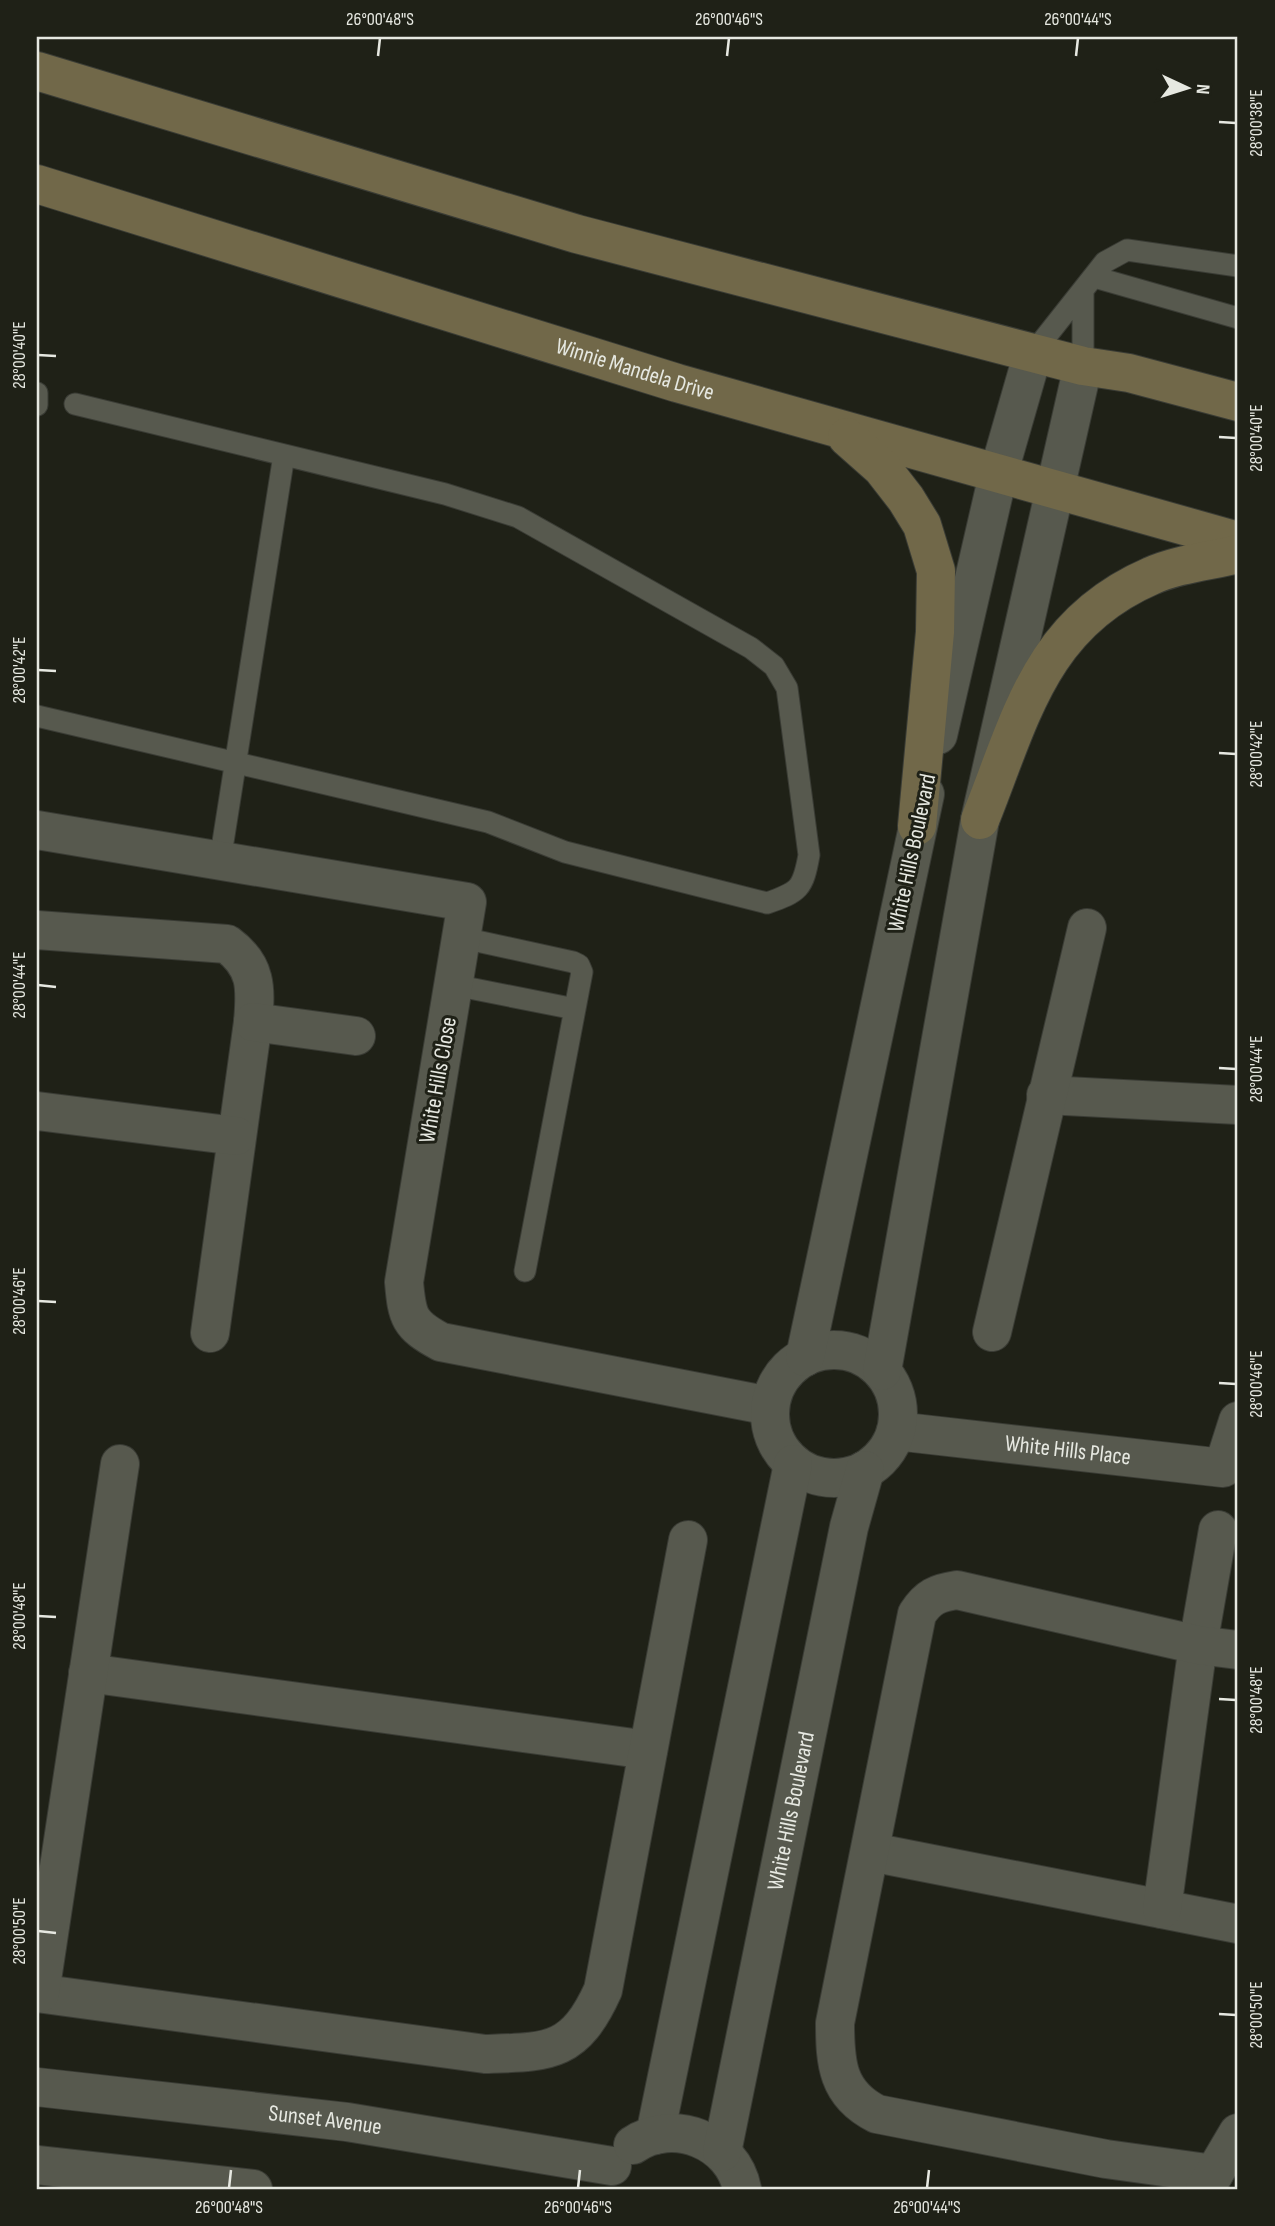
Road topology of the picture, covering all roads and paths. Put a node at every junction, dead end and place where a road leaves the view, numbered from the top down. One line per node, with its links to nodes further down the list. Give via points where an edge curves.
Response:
1 (37, 71): 6 (main road, via 577,234)
2 (37, 184): 12 (main road, Winnie Mandela Drive)
3 (1238, 266): 4 (lane, via 1127,250 1105,262)
4 (1088, 284): 5 (lane); 6 (lane); 7 (lane)
5 (1238, 318)
6 (1033, 353): 7 (main road); 14 (street, White Hills Boulevard)
7 (1083, 366): 9 (main road, via 1129,373); 15 (street)
8 (37, 393): 11 (lane)
9 (1238, 402)
10 (75, 404): 13 (lane)
11 (37, 405)
12 (841, 431): 14 (main road, Winnie Mandela Drive); 21 (main road, via 882,468 906,499 922,525 936,571)
13 (284, 455): 19 (lane); 19 (lane, via 445,494 518,517 751,648 774,666 787,688 809,855 796,893 767,903 565,852 488,822)
14 (998, 475): 15 (main road, Winnie Mandela Drive); 21 (street, White Hills Boulevard)
15 (1054, 491): 16 (main road, Winnie Mandela Drive); 20 (street)
16 (1238, 541)
17 (1238, 554): 20 (main road, via 1153,575 1087,614 1056,648 1038,677)
18 (37, 716): 19 (lane)
19 (234, 763): 23 (lane)
20 (980, 820): 39 (street)
21 (917, 826): 38 (street, White Hills Boulevard)
22 (37, 830): 23 (street, White Hills Close)
23 (220, 861): 26 (street, White Hills Close, via 467,902)
24 (1087, 928): 31 (street)
25 (37, 930): 29 (street, via 227,944 254,975)
26 (463, 938): 27 (street, White Hills Close); 28 (lane, via 579,965 582,972)
27 (454, 985): 28 (lane); 40 (street, White Hills Close, via 404,1282 406,1311 418,1330 441,1342)
28 (575, 1009): 35 (lane)
29 (253, 1022): 30 (street); 34 (street)
30 (356, 1036)
31 (1046, 1095): 32 (street); 36 (street)
32 (1238, 1104)
33 (37, 1111): 34 (street)
34 (236, 1136): 37 (street)
35 (526, 1271)
36 (992, 1332)
37 (209, 1333)
38 (805, 1357): 39 (street, via 845,1350 865,1357); 40 (street, via 788,1369)
39 (882, 1371): 42 (street, via 893,1388 898,1409)
40 (770, 1406): 44 (street, via 779,1448)
41 (1238, 1421): 46 (street)
42 (896, 1431): 45 (street, via 887,1450); 46 (street, White Hills Place)
43 (120, 1464): 51 (street)
44 (793, 1464): 45 (street, via 811,1475 833,1479); 59 (street)
45 (864, 1470): 60 (street, White Hills Boulevard)
46 (1231, 1470)
47 (1218, 1530): 49 (street)
48 (688, 1540): 52 (street)
49 (1198, 1645): 50 (street); 53 (street, via 990,1596 957,1590 936,1593 917,1614); 54 (street)
50 (1238, 1650)
51 (88, 1673): 52 (street); 56 (street)
52 (648, 1750): 56 (street, via 603,1990 582,2029 563,2043 540,2052 485,2054)
53 (871, 1852): 54 (street); 63 (street, via 835,2023 835,2062 845,2085 863,2107 877,2114)
54 (1163, 1909): 55 (street)
55 (1238, 1924)
56 (38, 1993)
57 (37, 2087): 62 (street, Sunset Avenue, via 346,2122)
58 (1238, 2133): 63 (street)
59 (655, 2135): 60 (street, via 691,2135); 62 (street, via 624,2152)
60 (722, 2152): 65 (street)
61 (37, 2165): 64 (street)
62 (608, 2178)
63 (1210, 2182)
64 (253, 2189)
65 (742, 2189)

